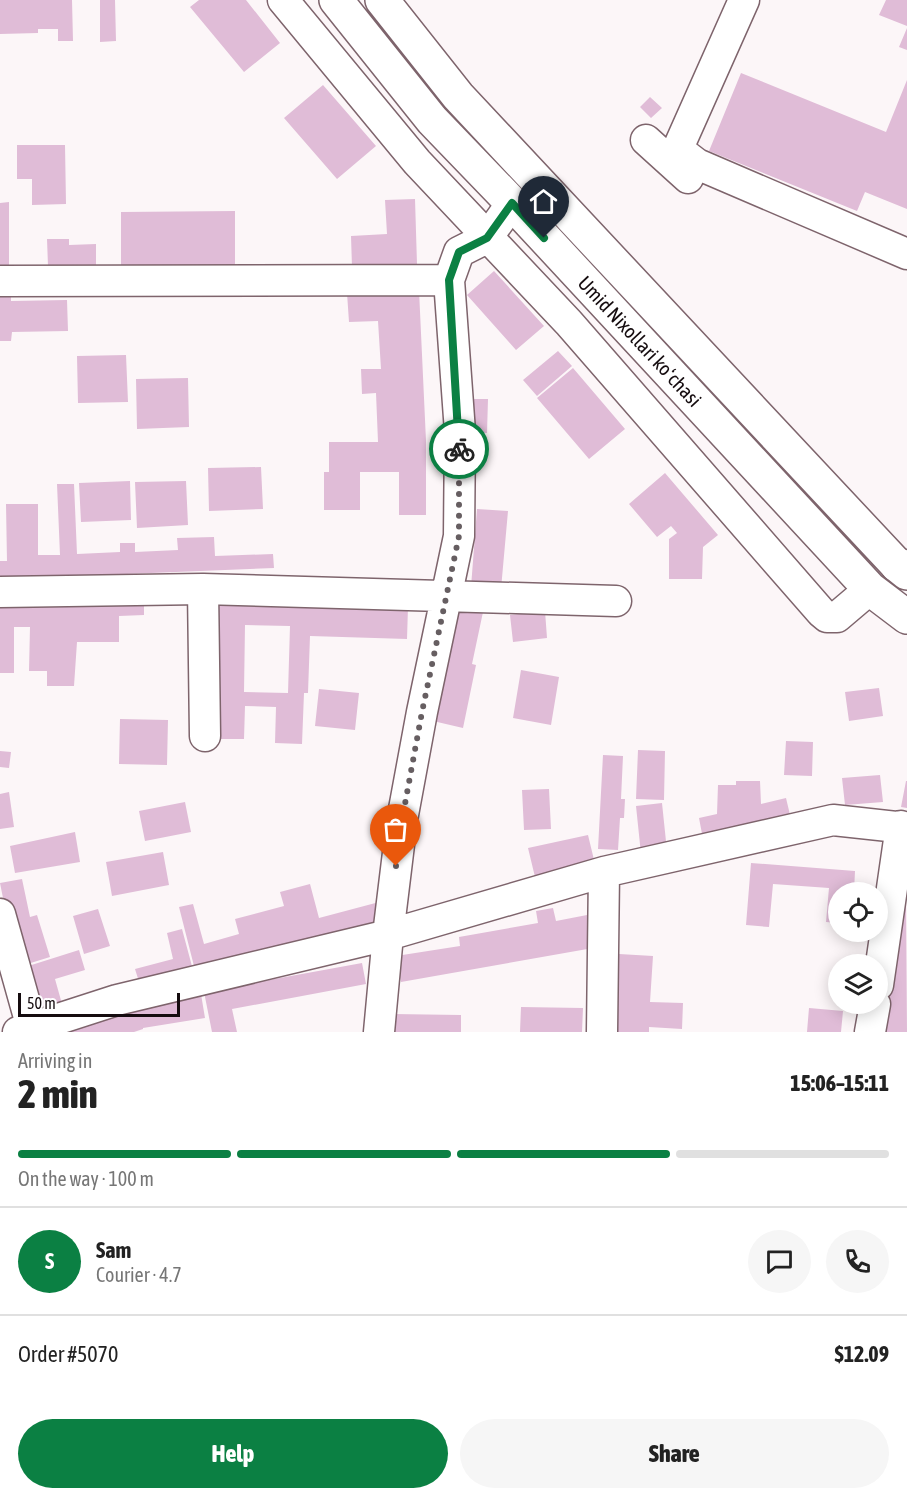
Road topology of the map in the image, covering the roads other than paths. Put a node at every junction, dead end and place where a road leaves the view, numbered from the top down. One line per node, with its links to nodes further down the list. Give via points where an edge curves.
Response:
1 (283, 0): 8 (street, via 417,162)
2 (336, 0): 7 (main road, Umid Nixollari koʻchasi, via 432,120)
3 (382, 0): 12 (main road, Umid Nixollari koʻchasi, via 458,96)
4 (744, 0): 6 (street, via 679,146 697,164)
5 (646, 140): 6 (street, via 693,183 741,204 750,202)
6 (759, 191): 9 (street)
7 (512, 203): 8 (street); 14 (main road, Umid Nixollari koʻchasi)
8 (487, 238): 10 (street, via 459,252); 14 (street, via 569,322 826,617 837,617)
9 (907, 254)
10 (449, 280): 11 (street); 16 (street, via 460,444 459,536)
11 (0, 281)
12 (904, 568)
13 (203, 589): 15 (street); 16 (street); 19 (street)
14 (870, 589): 18 (main road, Umid Nixollari koʻchasi)
15 (0, 592)
16 (446, 597): 17 (street); 23 (street, via 402,820)
17 (616, 601)
18 (907, 617)
19 (205, 736)
20 (904, 827): 21 (street, via 833,820); 24 (street)
21 (604, 872): 23 (street); 28 (street)
22 (0, 914): 26 (street)
23 (388, 934): 26 (street, via 117,1000); 27 (street)
24 (883, 954)
25 (873, 1014): 29 (street)
26 (25, 1030)
27 (379, 1032)
28 (602, 1032)
29 (870, 1032)

